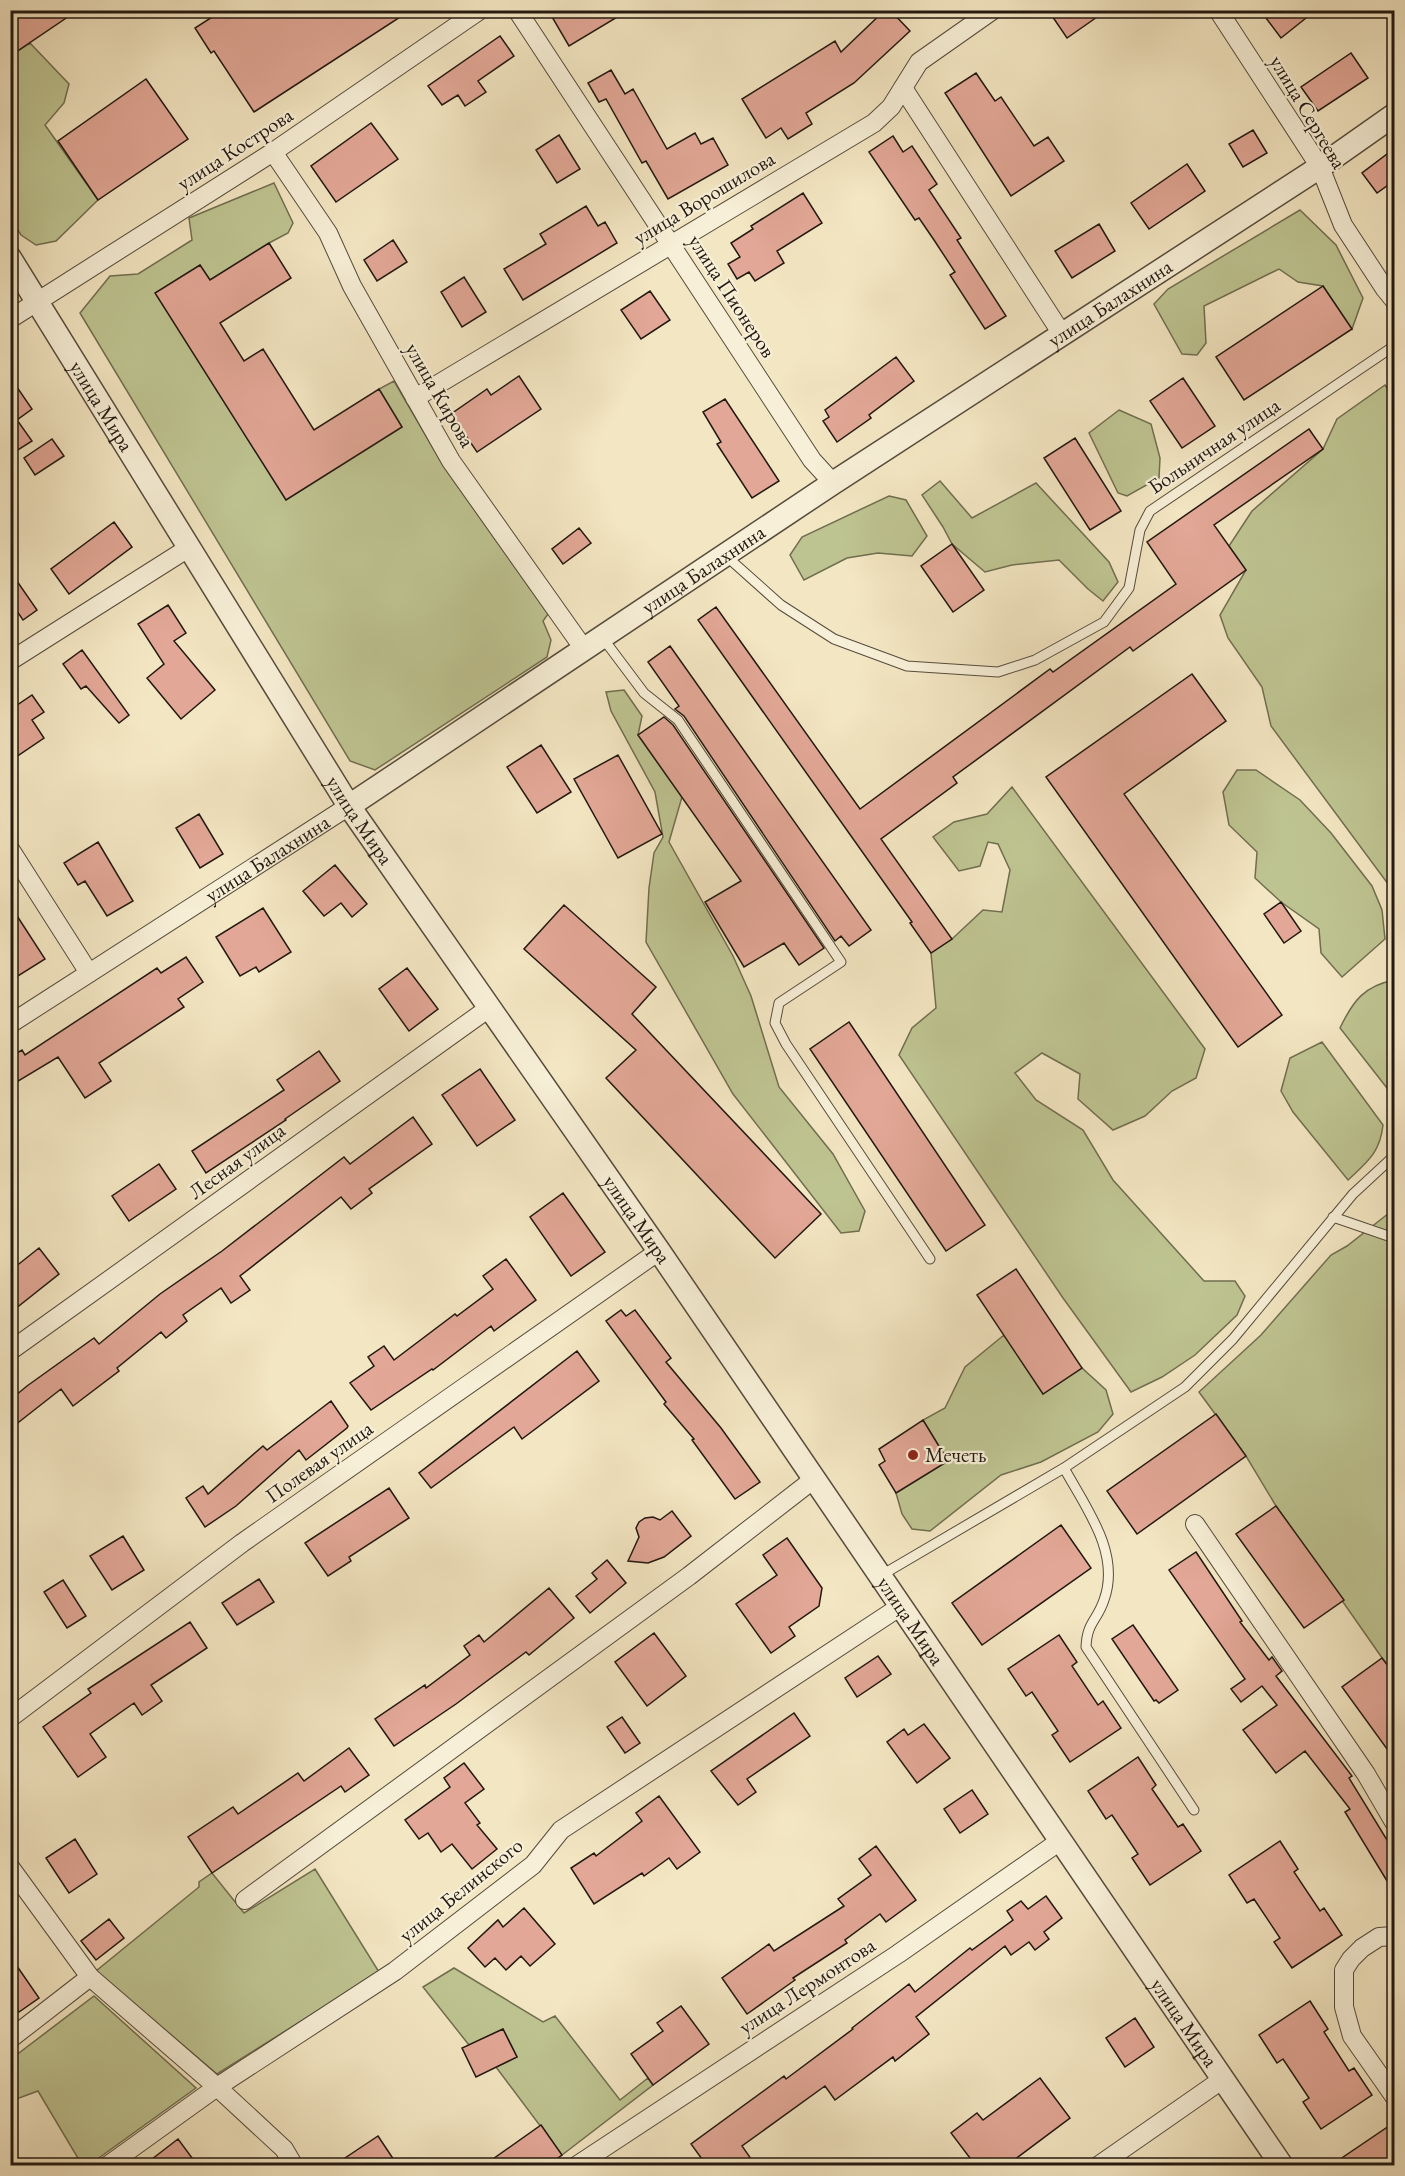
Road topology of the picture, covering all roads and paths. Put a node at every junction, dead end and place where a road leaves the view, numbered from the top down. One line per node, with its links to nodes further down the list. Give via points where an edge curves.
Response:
1 (480, 10): 7 (street, улица Кострова)
2 (517, 10): 9 (street, улица Пионеров)
3 (993, 10): 5 (street, улица Ворошилова, via 919,62)
4 (1218, 10): 8 (street, улица Сергеева)
5 (903, 88): 9 (street, улица Ворошилова, via 874,123); 14 (street)
6 (1395, 115): 8 (street, улица Балахнина)
7 (273, 152): 12 (street, улица Кострова); 16 (street, улица Кирова, via 328,233 352,286)
8 (1320, 167): 11 (street, улица Сергеева, via 1343,225); 14 (street, улица Балахнина)
9 (671, 244): 16 (street, улица Ворошилова); 17 (street, улица Пионеров, via 812,460)
10 (10, 258): 12 (street, улица Мира)
11 (1395, 300)
12 (38, 301): 13 (street, улица Кострова); 18 (street, улица Мира)
13 (10, 320)
14 (1062, 334): 17 (street, улица Балахнина)
15 (1395, 346): 19 (lane, Больничная улица, via 1150,511 1140,530 1130,588 1104,622 1035,660 998,672 907,666 834,639 781,605)
16 (415, 398): 20 (street, улица Кирова, via 451,461)
17 (832, 483): 19 (street, улица Балахнина)
18 (190, 546): 21 (street); 22 (street, улица Мира)
19 (725, 555): 20 (street, улица Балахнина)
20 (593, 643): 22 (street, улица Балахнина); 31 (lane, via 678,720 841,962 779,1003 775,1023)
21 (10, 661)
22 (349, 806): 24 (street, улица Балахнина); 25 (street, улица Мира)
23 (10, 849): 24 (street)
24 (89, 973): 26 (street, улица Балахнина)
25 (489, 1008): 30 (street, улица Мира); 32 (street, Лесная улица)
26 (10, 1024)
27 (1395, 1156): 28 (lane)
28 (1334, 1217): 29 (lane); 33 (lane, via 1233,1339 1185,1387)
29 (1395, 1238)
30 (659, 1251): 34 (street, улица Мира); 38 (street, Полевая улица, via 242,1543)
31 (930, 1259)
32 (10, 1351)
33 (1064, 1468): 36 (lane); 39 (lane, via 1103,1538 1109,1572 1104,1600 1087,1630 1086,1647)
34 (814, 1479): 36 (street, улица Мира); 43 (street, via 689,1576)
35 (1195, 1524): 40 (street)
36 (880, 1576): 37 (street, улица Мира)
37 (901, 1606): 41 (street, улица Мира); 48 (street, улица Белинского, via 561,1830 533,1865 395,1971)
38 (10, 1718)
39 (1194, 1810)
40 (1395, 1822)
41 (1060, 1840): 47 (street, улица Мира); 52 (street, улица Лермонтова, via 898,1954)
42 (10, 1867): 45 (street)
43 (245, 1900)
44 (1395, 1936): 49 (street, via 1371,1942 1344,1970 1344,2007 1352,2036)
45 (90, 1977): 46 (street); 48 (street)
46 (10, 2039)
47 (1223, 2079): 53 (street); 54 (street, улица Мира)
48 (217, 2087): 50 (street, улица Белинского); 51 (street, via 284,2149)
49 (1395, 2096)
50 (107, 2166)
51 (294, 2166)
52 (576, 2166)
53 (1098, 2166)
54 (1282, 2166)

